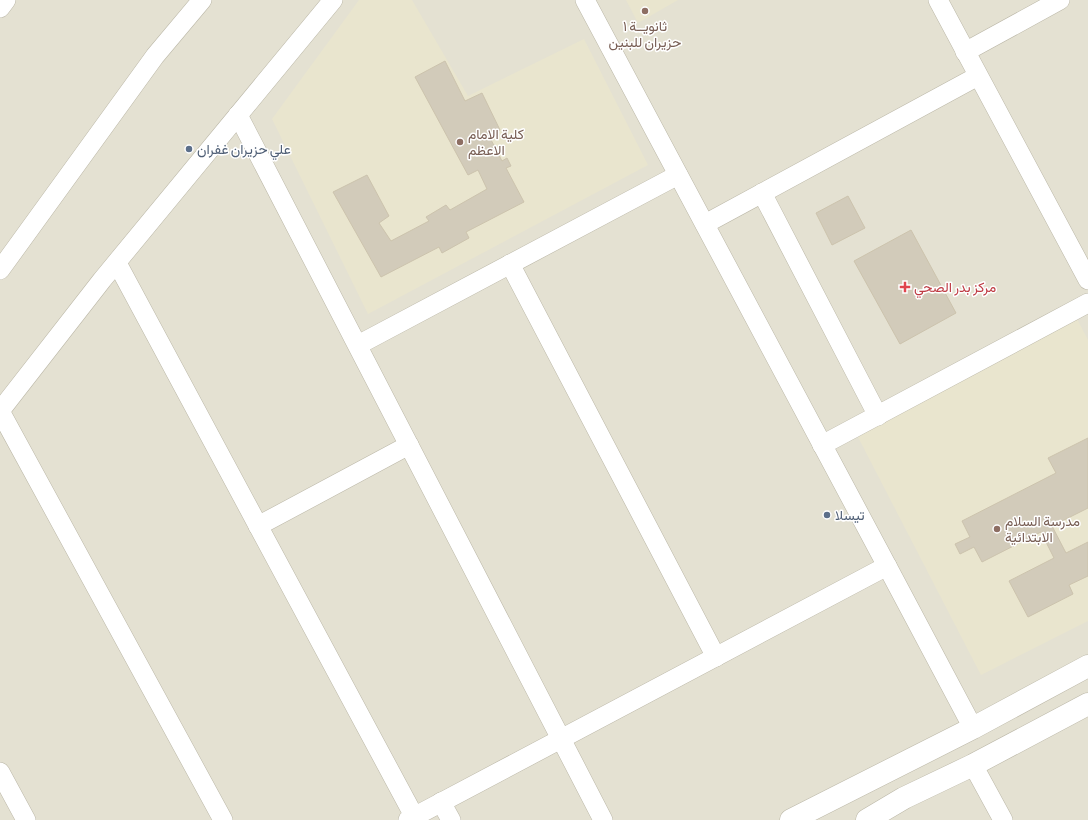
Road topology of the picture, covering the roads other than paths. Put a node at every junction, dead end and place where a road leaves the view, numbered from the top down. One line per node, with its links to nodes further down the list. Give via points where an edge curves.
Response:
1 (6, 0): 7 (street)
2 (202, 0): 16 (street, via 155,56)
3 (333, 0): 10 (street)
4 (585, 0): 11 (street)
5 (938, 0): 8 (street)
6 (1060, 0): 8 (street)
7 (0, 8)
8 (965, 52): 9 (street)
9 (978, 76): 12 (street); 17 (street)
10 (238, 115): 14 (street); 19 (street)
11 (678, 175): 13 (street); 15 (street)
12 (762, 193): 13 (street); 21 (street)
13 (705, 224): 23 (street)
14 (117, 263): 20 (street); 24 (street)
15 (510, 264): 19 (street); 26 (street)
16 (0, 270)
17 (1088, 280)
18 (1088, 303): 21 (street)
19 (358, 345): 22 (street)
20 (0, 411): 38 (street)
21 (878, 416): 23 (street)
22 (409, 445): 24 (street); 30 (street)
23 (822, 445): 25 (street)
24 (258, 526): 36 (street)
25 (887, 566): 26 (street); 29 (street)
26 (716, 657): 30 (street)
27 (1088, 666): 29 (street)
28 (1088, 704): 31 (street)
29 (973, 728): 32 (street)
30 (562, 738): 35 (street); 40 (street)
31 (973, 765): 34 (street); 43 (street)
32 (889, 769): 34 (street); 41 (street)
33 (0, 772): 37 (street)
34 (904, 798): 42 (street)
35 (441, 802): 36 (street); 39 (street)
36 (411, 818)
37 (26, 820)
38 (223, 820)
39 (451, 820)
40 (604, 820)
41 (792, 820)
42 (867, 820)
43 (1003, 820)

